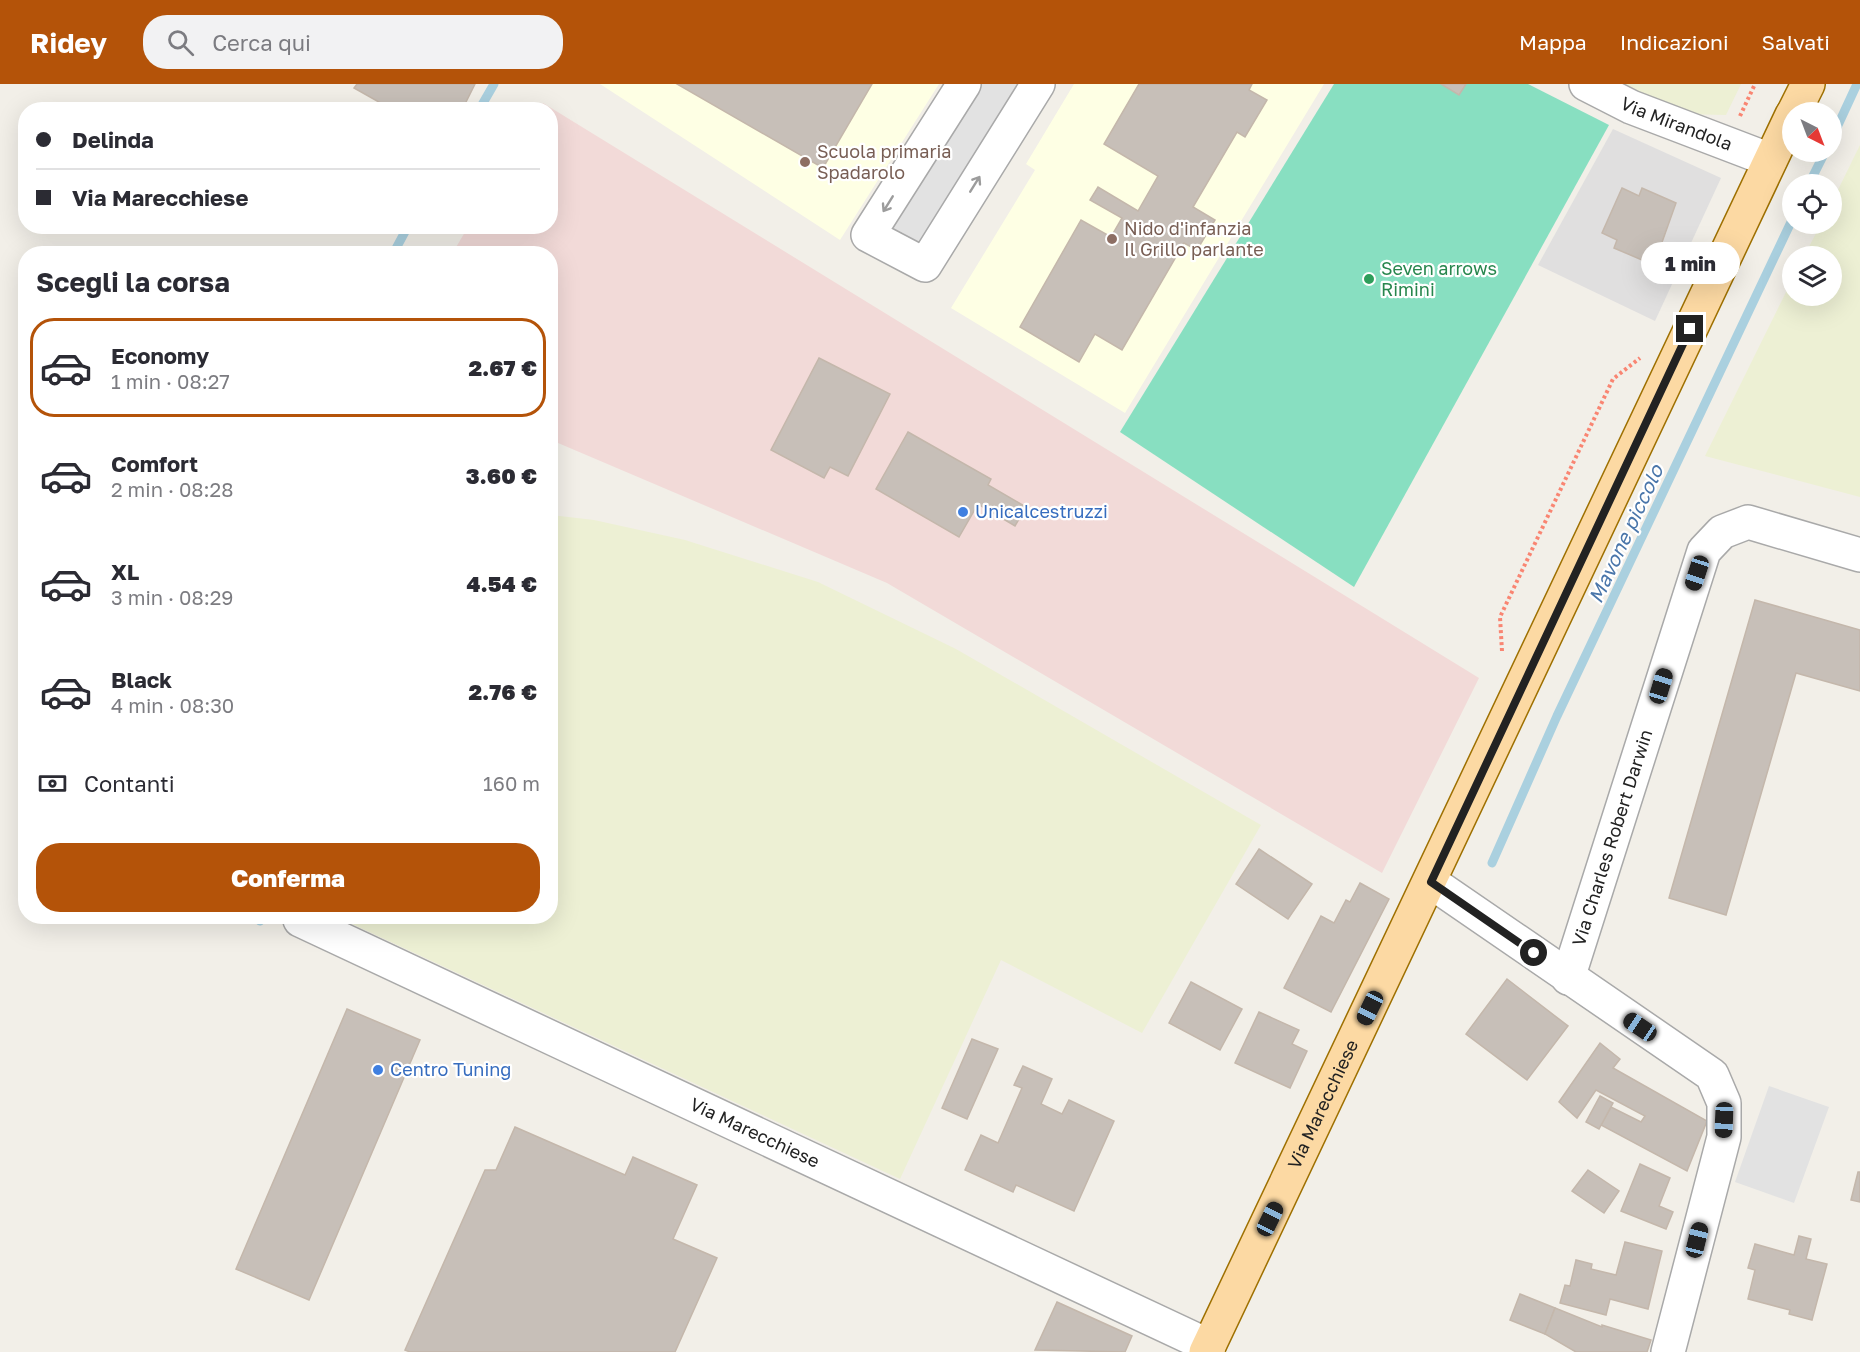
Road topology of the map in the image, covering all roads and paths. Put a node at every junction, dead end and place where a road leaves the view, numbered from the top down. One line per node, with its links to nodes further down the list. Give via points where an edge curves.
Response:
1 (964, 84): 2 (street, one-way to 2, via 868,235 925,265)
2 (1038, 84)
3 (1586, 84): 9 (street, Via Mirandola, via 1631,107)
4 (1755, 84): 7 (path)
5 (1808, 84): 6 (main road, Via Marecchiese)
6 (1799, 102)
7 (1736, 124)
8 (1782, 136): 9 (main road, Via Marecchiese)
9 (1770, 160): 11 (main road, Via Marecchiese)
10 (1860, 555): 13 (street, Via Charles Robert Darwin, via 1748,522 1722,532 1704,551)
11 (1431, 882): 13 (street); 14 (main road, Via Marecchiese)
12 (308, 924): 14 (street, Via Marecchiese)
13 (1568, 978): 15 (street, via 1712,1075 1724,1103 1724,1137)
14 (1208, 1349)
15 (1668, 1352)

